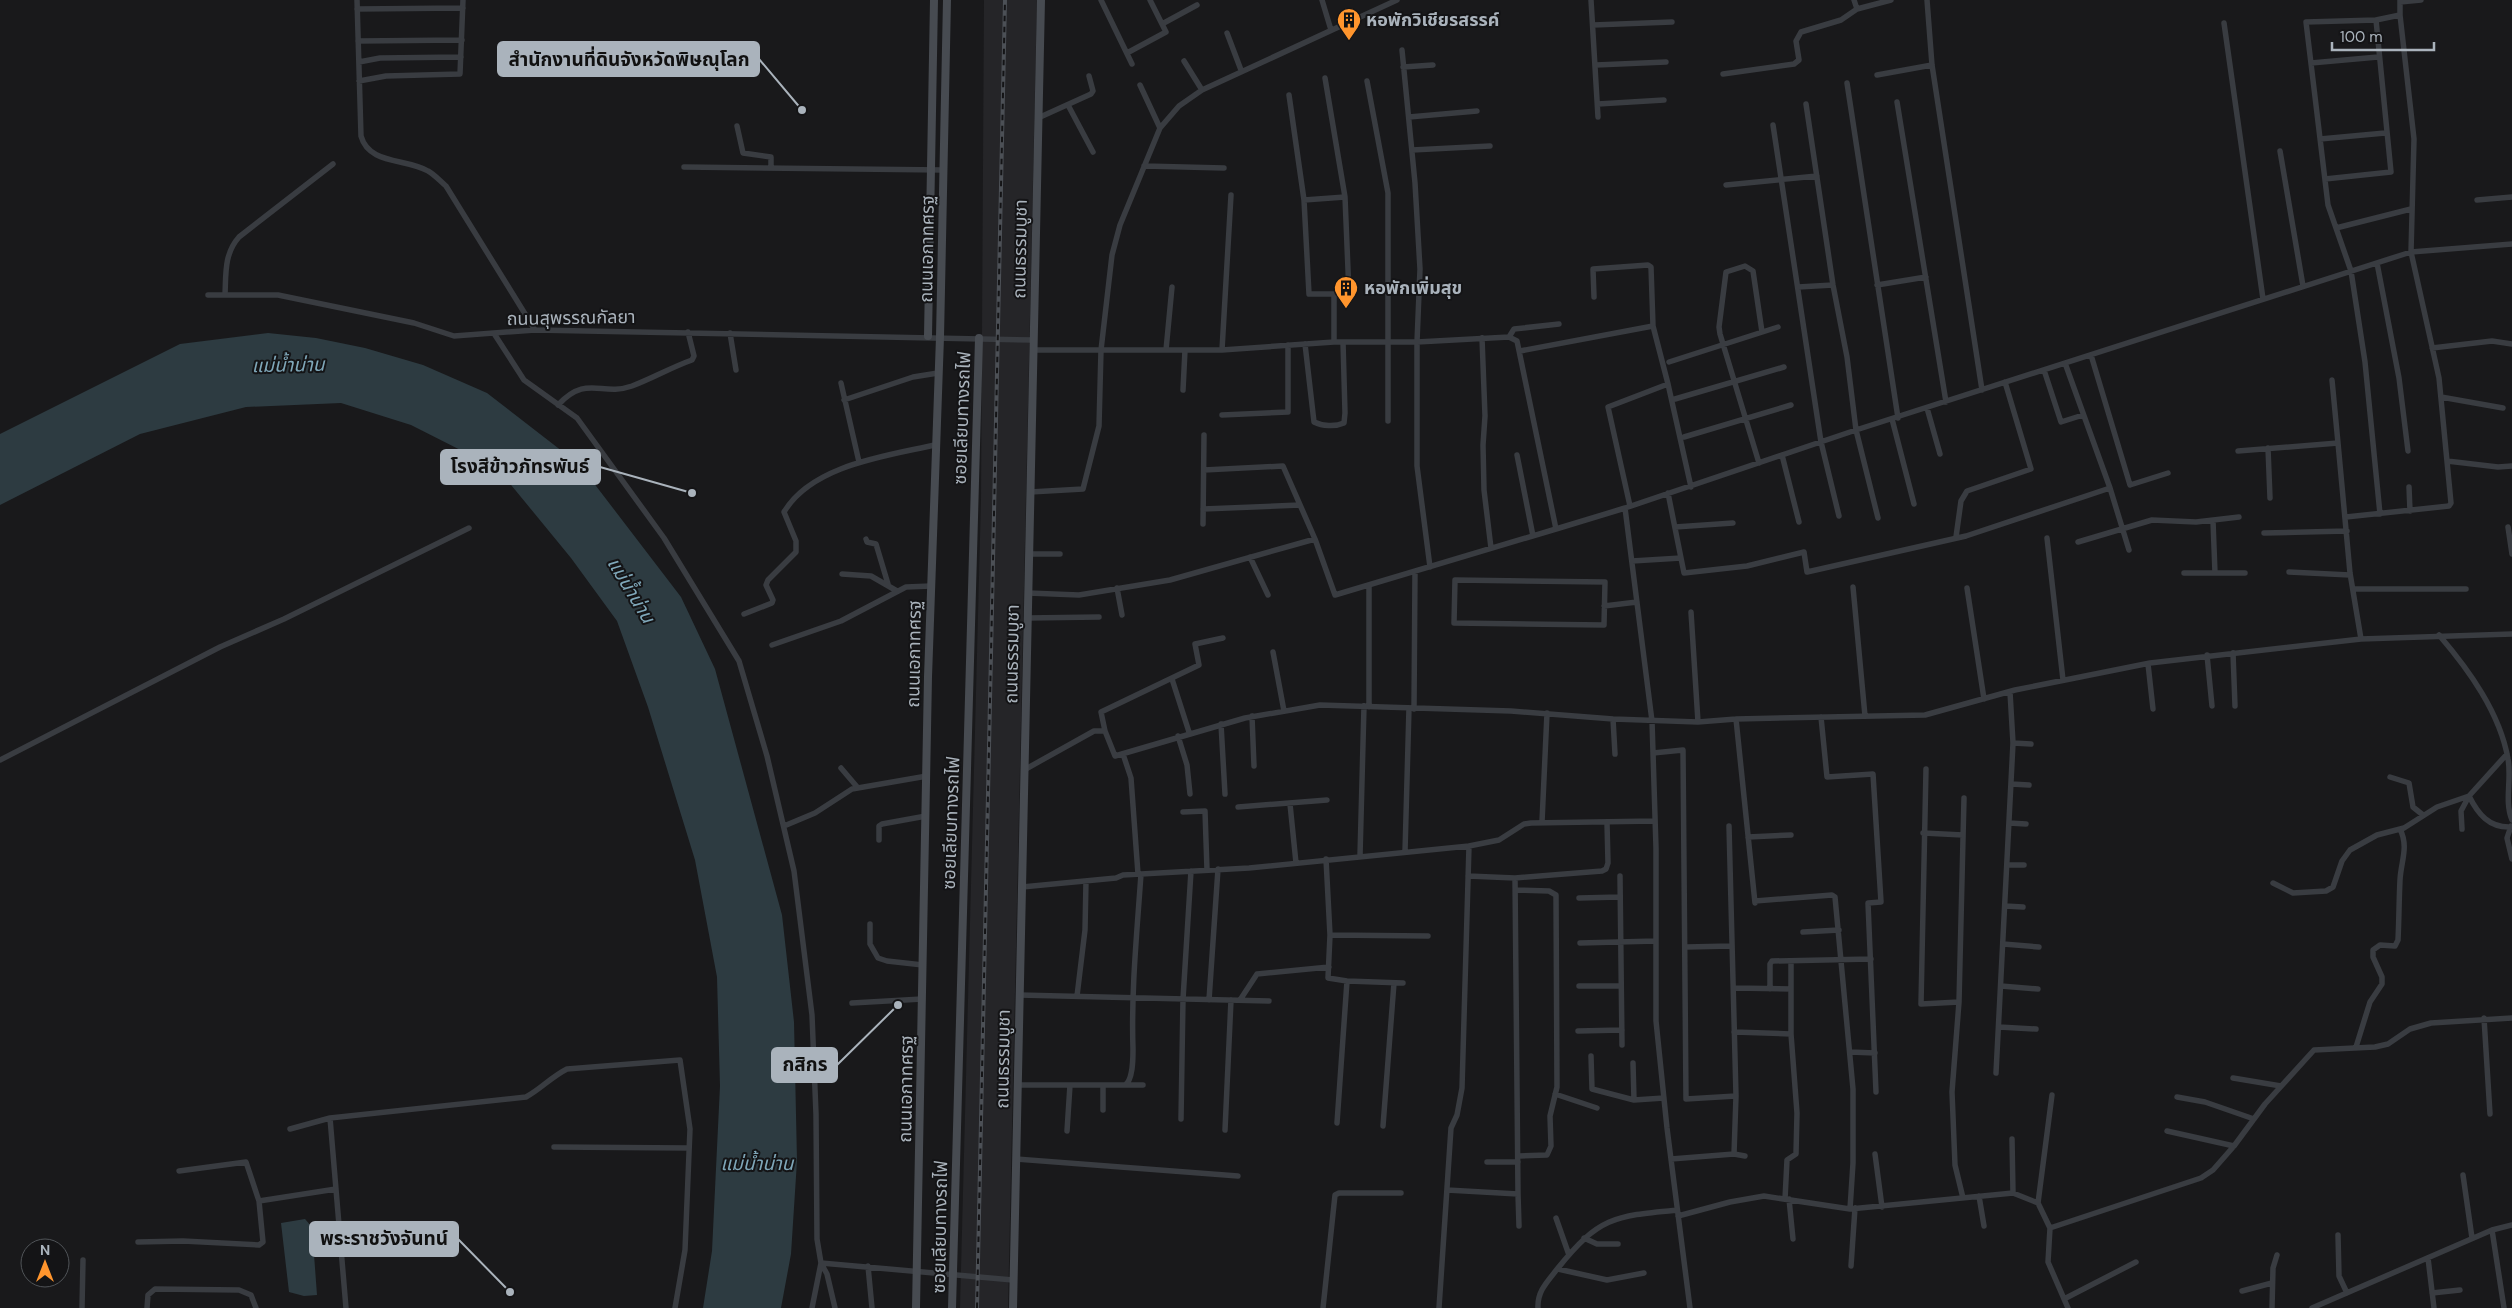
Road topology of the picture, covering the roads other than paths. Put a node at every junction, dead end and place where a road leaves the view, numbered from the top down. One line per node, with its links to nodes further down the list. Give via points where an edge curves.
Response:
1 (357, 0): 18 (street)
2 (463, 0): 17 (street)
3 (934, 0): 77 (main road)
4 (947, 0): 78 (main road, ถนนเอกาทศรฐ)
5 (1041, 0): 62 (main road, ถนนธรรมบูชา)
6 (1101, 0): 31 (street)
7 (1150, 0): 24 (street)
8 (1322, 0): 26 (street)
9 (1397, 0): 26 (street)
10 (1590, 0): 25 (street)
11 (1854, 0): 19 (street)
12 (1891, 0): 19 (street)
13 (1927, 0): 41 (street)
14 (2421, 0): 15 (street)
15 (2400, 1): 20 (street)
16 (1197, 6): 24 (street)
17 (463, 8): 18 (street); 28 (street)
18 (357, 9): 29 (street)
19 (1857, 10): 44 (street, via 1842,20 1801,32 1796,41 1799,60 1794,64)
20 (2400, 15): 21 (street); 88 (street, via 2414,139)
21 (2376, 20): 33 (street); 37 (street, via 2306,22)
22 (1672, 22): 25 (street)
23 (2224, 23): 104 (street)
24 (1162, 24): 31 (street, via 1166,32)
25 (1592, 26): 40 (street)
26 (1331, 30): 43 (street)
27 (1227, 32): 43 (street)
28 (462, 40): 29 (street); 32 (street)
29 (358, 41): 35 (street)
30 (1402, 50): 42 (street)
31 (1127, 53): 38 (street)
32 (461, 57): 35 (street, via 380,58); 48 (street, via 460,74 386,76)
33 (2378, 57): 37 (street); 66 (street)
34 (1184, 61): 52 (street)
35 (359, 62): 48 (street)
36 (1666, 62): 40 (street)
37 (2310, 63): 67 (street)
38 (1132, 64)
39 (1433, 65): 42 (street)
40 (1596, 65): 56 (street)
41 (1932, 65): 45 (street); 147 (street)
42 (1403, 67): 60 (street)
43 (1241, 70): 52 (street)
44 (1723, 74)
45 (1877, 75)
46 (1089, 76): 58 (street, via 1093,93)
47 (1324, 78): 84 (street)
48 (359, 81): 108 (street, via 364,146 384,157 427,170 446,186)
49 (1367, 81): 119 (street, via 1388,194)
50 (1847, 83): 96 (street)
51 (1140, 85): 65 (street)
52 (1202, 90): 65 (street, via 1180,106)
53 (1289, 95): 86 (street)
54 (1664, 100): 56 (street)
55 (1897, 102): 94 (street)
56 (1598, 104): 61 (street)
57 (1806, 104): 79 (street)
58 (1068, 105): 62 (street); 71 (street)
59 (1476, 111): 60 (street)
60 (1409, 117): 69 (street)
61 (1598, 117)
62 (1038, 118): 118 (main road, ถนนธรรมบูชา)
63 (1773, 125): 80 (street)
64 (737, 126): 75 (street, via 743,153 771,157)
65 (1160, 128): 73 (street)
66 (2385, 133): 67 (street); 81 (street, via 2391,172)
67 (2320, 139): 81 (street)
68 (1490, 146): 69 (street)
69 (1412, 150): 122 (street, via 1420,269)
70 (2280, 150): 97 (street)
71 (1093, 152)
72 (333, 164): 102 (street, via 231,246)
73 (1144, 166): 76 (street); 129 (street, via 1120,225 1112,255)
74 (684, 167): 75 (street)
75 (771, 168): 77 (street)
76 (1224, 168)
77 (932, 170): 78 (street); 113 (main road)
78 (944, 170): 114 (main road, ถนนเอกาทศรฐ)
79 (1816, 176): 80 (street); 95 (street)
80 (1780, 178): 82 (street); 99 (street)
81 (2325, 179): 89 (street, via 2328,204)
82 (1726, 185)
83 (1231, 195): 132 (street)
84 (1345, 197): 86 (street); 100 (street, via 1349,294)
85 (2512, 197): 87 (street)
86 (1304, 200): 100 (street, via 1308,294)
87 (2477, 200)
88 (2412, 209): 89 (street); 91 (street)
89 (2336, 228): 93 (street)
90 (2512, 244): 91 (street)
91 (2411, 252): 92 (street); 127 (street)
92 (2377, 263): 93 (street); 169 (street)
93 (2351, 271): 97 (street); 190 (street, via 2365,362)
94 (1926, 277): 96 (street); 151 (street)
95 (1833, 285): 99 (street); 161 (street, via 1847,357)
96 (1877, 285): 158 (street)
97 (2302, 286): 104 (street)
98 (1172, 287): 130 (street)
99 (1798, 287): 164 (street)
100 (1334, 294): 120 (street)
101 (208, 295): 102 (street, ถนนสุพรรณกัลยา)
102 (225, 295): 112 (street, ถนนสุพรรณกัลยา, via 278,295 414,323 454,336)
103 (1594, 297): 106 (street, via 1593,269 1648,265 1652,272)
104 (2263, 299): 134 (street)
105 (1559, 324): 115 (street, via 1514,329)
106 (1653, 326): 133 (street); 145 (street)
107 (1778, 327): 110 (street)
108 (535, 330): 109 (street, ถนนสุพรรณกัลยา); 112 (street, ถนนสุพรรณกัลยา)
109 (688, 332): 111 (street, ถนนสุพรรณกัลยา); 152 (street, via 694,356 692,360 618,390 593,386 582,388 568,394)
110 (1762, 332): 124 (street); 124 (street, via 1753,271 1745,266 1728,271 1724,275 1719,327)
111 (730, 333): 113 (street, ถนนสุพรรณกัลยา); 138 (street)
112 (495, 335): 152 (street, via 524,380)
113 (928, 336): 114 (street, ถนนสุพรรณกัลยา)
114 (940, 337): 116 (street, ถนนสุพรรณกัลยา); 140 (main road, ถนนเอกาทศรฐ)
115 (1509, 337): 117 (street); 133 (street, via 1517,342)
116 (979, 338): 118 (street, ถนนสุพรรณกัลยา); 470 (main road, ซอยเลียบทางรถไฟ)
117 (1482, 338): 122 (street); 212 (street, via 1486,416 1484,490)
118 (1033, 340): 128 (main road, ถนนธรรมบูชา)
119 (1389, 341): 121 (street); 122 (street); 160 (street)
120 (1334, 342): 121 (street); 123 (street)
121 (1343, 342): 123 (street, via 1345,413 1344,423 1340,425 1314,422)
122 (1417, 342): 220 (street, via 1417,466)
123 (1305, 344): 126 (street)
124 (1723, 344): 135 (street); 143 (street)
125 (2512, 344): 127 (street, via 2492,341)
126 (1288, 345): 132 (street); 156 (street, via 1288,412)
127 (2432, 348): 148 (street)
128 (1033, 350): 129 (street); 182 (main road, ถนนธรรมบูชา)
129 (1101, 350): 130 (street); 182 (street, via 1099,426 1083,489)
130 (1166, 350): 131 (street)
131 (1185, 350): 132 (street); 146 (street)
132 (1222, 350)
133 (1520, 351): 203 (street)
134 (2091, 355): 136 (street); 178 (street, via 2130,485)
135 (1669, 362)
136 (2065, 363): 139 (street); 157 (street)
137 (1784, 367): 143 (street)
138 (736, 370)
139 (2044, 370): 144 (street); 157 (street, via 2061,422)
140 (938, 373): 150 (street, via 913,377); 166 (main road, ถนนเอกาทศรฐ)
141 (2332, 380): 165 (street)
142 (841, 382): 150 (street)
143 (1735, 382): 149 (street); 159 (street)
144 (2005, 382): 147 (street); 207 (street, via 2031,469 1967,491 1960,501)
145 (1668, 384): 179 (street); 187 (street, via 1608,407)
146 (1183, 390)
147 (1982, 390): 151 (street)
148 (2441, 397): 155 (street); 173 (street)
149 (1676, 399)
150 (844, 400): 174 (street)
151 (1946, 402): 154 (street)
152 (558, 405): 309 (street, via 577,418 664,538 740,661)
153 (1791, 405): 159 (street)
154 (1928, 408): 158 (street); 170 (street)
155 (2503, 408)
156 (1222, 415)
157 (2083, 415): 181 (street)
158 (1895, 418): 161 (street); 185 (street)
159 (1746, 419): 163 (street); 175 (street)
160 (1388, 421)
161 (1856, 430): 164 (street); 193 (street)
162 (1204, 435): 177 (street)
163 (1684, 437)
164 (1821, 442): 172 (street); 191 (street)
165 (2338, 443): 167 (street); 194 (street)
166 (935, 445): 174 (street); 229 (main road, ถนนเอกาทศรฐ)
167 (2268, 448): 168 (street); 184 (street)
168 (2238, 451)
169 (2408, 451)
170 (1940, 454)
171 (1517, 455): 206 (street)
172 (1782, 455): 175 (street); 196 (street)
173 (2447, 461): 176 (street); 189 (street, via 2449,506)
174 (859, 462): 242 (street, via 811,484 788,505 784,512 796,541 796,552 768,580 766,586 772,603)
175 (1759, 463): 179 (street)
176 (2512, 466)
177 (1204, 470): 186 (street, via 1283,466); 188 (street)
178 (2168, 473)
179 (1691, 487): 183 (street)
180 (2409, 487): 189 (street)
181 (2110, 488): 202 (street); 207 (street)
182 (1030, 492): 214 (main road, ถนนธรรมบูชา)
183 (1668, 493): 187 (street); 199 (street)
184 (2270, 498)
185 (1914, 504)
186 (1300, 505): 188 (street); 210 (street)
187 (1627, 507): 203 (street); 219 (street)
188 (1203, 510): 198 (street)
189 (2410, 510): 190 (street)
190 (2380, 514): 194 (street)
191 (1839, 516)
192 (2239, 517): 195 (street)
193 (1878, 518)
194 (2346, 518): 204 (street)
195 (2213, 521): 202 (street, via 2152,520); 224 (street)
196 (1799, 522)
197 (1733, 523): 199 (street)
198 (1203, 524)
199 (1675, 527): 218 (street)
200 (2508, 527): 216 (street)
201 (469, 528): 283 (street, via 220,647)
202 (2122, 528): 211 (street); 213 (street)
203 (1556, 529): 206 (street)
204 (2347, 531): 205 (street); 227 (street)
205 (2264, 532)
206 (1533, 536): 212 (street)
207 (1956, 537): 218 (street, via 1807,572 1804,552 1747,566 1684,572)
208 (2047, 538): 256 (street)
209 (866, 539): 228 (street, via 876,544)
210 (1315, 539): 217 (street); 230 (street, via 1335,595)
211 (2078, 542)
212 (1491, 548): 220 (street)
213 (2128, 550)
214 (1029, 554): 215 (street); 237 (main road, ถนนธรรมบูชา)
215 (1060, 554)
216 (2512, 554)
217 (1250, 557): 232 (street, via 1170,580); 238 (street)
218 (1681, 558): 219 (street)
219 (1632, 561): 239 (street)
220 (1430, 567): 221 (street)
221 (1415, 571): 230 (street); 262 (street)
222 (2290, 572): 227 (street)
223 (2184, 573): 224 (street)
224 (2214, 573): 225 (street)
225 (2244, 573)
226 (842, 574): 228 (street, via 871,576)
227 (2350, 575): 234 (street)
228 (888, 584): 236 (street)
229 (931, 586): 236 (street, via 906,587); 288 (main road, ถนนเอกาทศรฐ)
230 (1370, 586): 261 (street)
231 (1853, 587): 267 (street)
232 (1117, 588): 237 (street, via 1079,595); 243 (street)
233 (1967, 588): 258 (street)
234 (2352, 589): 235 (street); 249 (street)
235 (2466, 589)
236 (897, 591): 250 (street, via 842,621)
237 (1028, 593): 245 (main road, ถนนธรรมบูชา)
238 (1268, 596)
239 (1637, 602): 240 (street); 271 (street)
240 (1604, 606): 240 (street, via 1604,626 1454,623 1455,580 1604,582)
241 (1691, 612): 272 (street)
242 (744, 614)
243 (1122, 615)
244 (1099, 617): 245 (street)
245 (1027, 618): 287 (main road, ถนนธรรมบูชา)
246 (2512, 634): 247 (street)
247 (2439, 635): 249 (street); 279 (street, via 2463,664 2492,714)
248 (1223, 638): 255 (street, via 1195,644 1199,665)
249 (2361, 639): 252 (street)
250 (772, 645)
251 (1273, 652): 264 (street)
252 (2233, 653): 253 (street); 260 (street)
253 (2207, 656): 254 (street); 259 (street)
254 (2148, 664): 256 (street); 263 (street)
255 (1172, 679): 274 (street, via 1101,712); 275 (street)
256 (2063, 680): 257 (street)
257 (2010, 692): 258 (street); 277 (street)
258 (1984, 699): 267 (street, via 1925,715)
259 (2212, 706)
260 (2235, 706)
261 (1366, 707): 262 (street); 264 (street, via 1320,705); 320 (street)
262 (1412, 708): 265 (street); 319 (street)
263 (2153, 709)
264 (1284, 711): 266 (street)
265 (1547, 713): 269 (street); 304 (street)
266 (1252, 716): 273 (street); 284 (street)
267 (1865, 716): 268 (street)
268 (1821, 717): 270 (street); 353 (street, via 1827,777 1873,774 1881,902 1868,903)
269 (1613, 719): 271 (street); 282 (street)
270 (1736, 719): 272 (street); 316 (street)
271 (1652, 721): 272 (street); 280 (street)
272 (1698, 722)
273 (1221, 724): 275 (street); 294 (street)
274 (1105, 731): 281 (street, via 1115,756); 287 (street, via 1094,731)
275 (1189, 732): 276 (street)
276 (1178, 736): 281 (street); 293 (street, via 1187,765)
277 (2013, 743): 278 (street); 290 (street)
278 (2031, 744)
279 (2508, 751): 295 (street); 308 (street, via 2508,811)
280 (1653, 753): 303 (street); 351 (street, via 1683,750)
281 (1123, 754): 329 (street, via 1132,787)
282 (1614, 754)
283 (0, 760)
284 (1254, 766)
285 (841, 768): 292 (street)
286 (1926, 769): 313 (street)
287 (1024, 770): 335 (main road, ถนนธรรมบูชา)
288 (927, 776): 292 (street); 302 (main road, ถนนเอกาทศรฐ)
289 (2390, 777): 301 (street, via 2409,783 2413,807)
290 (2011, 784): 291 (street); 306 (street)
291 (2029, 785)
292 (858, 788): 309 (street, via 816,813)
293 (1190, 794)
294 (1225, 794)
295 (2468, 796): 301 (street); 308 (street, via 2487,821 2499,827); 312 (street, via 2461,812)
296 (1964, 798): 315 (street)
297 (1327, 800): 298 (street)
298 (1290, 804): 299 (street); 323 (street)
299 (1238, 807)
300 (1182, 812): 327 (street, via 1205,812)
301 (2423, 815): 311 (street)
302 (926, 816): 317 (street, via 882,824 879,826); 356 (main road, ถนนเอกาทศรฐ)
303 (1655, 821): 305 (street); 346 (street)
304 (1542, 822): 305 (street); 318 (street, via 1524,824 1499,840)
305 (1607, 823): 332 (street, via 1606,869)
306 (2009, 823): 307 (street); 324 (street)
307 (2026, 824)
308 (2512, 824): 322 (street, via 2507,838)
309 (784, 826): 464 (street, via 794,871 812,1015 817,1239)
310 (1729, 826): 350 (street)
311 (2400, 829): 334 (street, via 2377,835 2350,850 2342,861 2337,881 2326,892 2293,894); 388 (street, via 2405,848 2400,877 2398,940 2395,946 2380,945 2373,950 2372,957 2382,984 2370,1002)
312 (2462, 829)
313 (1924, 833): 315 (street); 377 (street, via 1921,1004)
314 (1791, 835): 316 (street)
315 (1963, 835): 377 (street)
316 (1748, 837): 342 (street, via 1755,903 1832,895 1838,907)
317 (879, 840)
318 (1469, 846): 319 (street); 330 (street)
319 (1405, 852): 320 (street)
320 (1360, 856): 321 (street)
321 (1326, 859): 323 (street); 344 (street)
322 (2512, 859)
323 (1296, 863): 326 (street)
324 (2007, 864): 325 (street); 339 (street)
325 (2024, 865)
326 (1218, 869): 327 (street); 373 (street)
327 (1207, 870): 328 (street)
328 (1190, 871): 329 (street); 372 (street)
329 (1140, 874): 333 (street); 370 (street)
330 (1468, 876): 332 (street); 435 (street, via 1462,1088 1451,1128)
331 (1620, 876): 337 (street)
332 (1515, 878): 336 (street)
333 (1086, 881): 335 (street); 369 (street, via 1085,930)
334 (2273, 883)
335 (1022, 887): 368 (main road, ถนนธรรมบูชา)
336 (1516, 890): 402 (street, via 1549,891 1556,895); 428 (street)
337 (1620, 897): 338 (street); 347 (street)
338 (1579, 898)
339 (2004, 906): 340 (street); 349 (street)
340 (2023, 907)
341 (870, 924): 356 (street, via 870,944 878,958)
342 (1839, 930): 343 (street); 354 (street)
343 (1803, 932)
344 (1330, 936): 345 (street); 357 (street)
345 (1428, 936)
346 (1656, 941): 347 (street); 406 (street, via 1656,1021)
347 (1621, 942): 348 (street); 362 (street)
348 (1580, 943)
349 (2003, 944): 352 (street); 363 (street)
350 (1732, 946): 351 (street); 364 (street)
351 (1686, 947): 404 (street, via 1686,1099)
352 (2039, 947)
353 (1871, 959): 354 (street); 390 (street)
354 (1842, 960): 355 (street); 389 (street)
355 (1791, 961): 366 (street, via 1772,961); 367 (street)
356 (923, 964): 371 (main road, ถนนเอกาทศรฐ)
357 (1330, 967): 358 (street, via 1328,978); 375 (street, via 1257,974)
358 (1347, 981): 359 (street); 414 (street)
359 (1394, 983): 360 (street); 415 (street)
360 (1403, 983)
361 (1579, 986): 362 (street)
362 (1621, 986): 383 (street)
363 (2001, 986): 365 (street); 381 (street)
364 (1734, 988): 366 (street); 385 (street)
365 (2038, 988)
366 (1770, 989): 367 (street)
367 (1791, 989): 386 (street)
368 (1019, 995): 369 (street); 395 (main road, ถนนธรรมบูชา)
369 (1077, 996): 370 (street)
370 (1133, 998): 372 (street); 398 (street, via 1133,1056 1130,1080)
371 (922, 999): 378 (street); 468 (main road, ถนนเอกาทศรฐ)
372 (1183, 999): 373 (street); 412 (street)
373 (1209, 1000): 374 (street)
374 (1231, 1000): 375 (street); 417 (street)
375 (1240, 1000): 376 (street)
376 (1269, 1001)
377 (1959, 1002): 440 (street, via 1952,1134)
378 (852, 1003)
379 (2484, 1018): 380 (street); 388 (street, via 2418,1026 2388,1044); 410 (street)
380 (2512, 1018)
381 (1999, 1027): 382 (street); 393 (street)
382 (2036, 1029)
383 (1622, 1030): 384 (street); 387 (street)
384 (1578, 1031)
385 (1734, 1032): 386 (street); 404 (street)
386 (1792, 1034): 441 (street, via 1796,1154 1787,1160)
387 (1622, 1045)
388 (2356, 1047): 400 (street, via 2314,1050)
389 (1850, 1052): 390 (street); 445 (street)
390 (1875, 1053): 401 (street)
391 (1591, 1056): 407 (street, via 1592,1089)
392 (1633, 1063): 407 (street)
393 (1996, 1072)
394 (2233, 1078): 400 (street)
395 (1017, 1085): 396 (street); 427 (main road, ถนนธรรมบูชา)
396 (1070, 1085): 397 (street); 418 (street)
397 (1104, 1085): 398 (street); 409 (street)
398 (1125, 1085): 399 (street)
399 (1143, 1085)
400 (2281, 1086): 413 (street)
401 (1876, 1092)
402 (1555, 1094): 408 (street); 428 (street, via 1550,1116 1550,1152)
403 (2052, 1095): 443 (street)
404 (1736, 1096): 424 (street)
405 (2177, 1097): 413 (street, via 2205,1102)
406 (1664, 1098): 407 (street); 429 (street)
407 (1634, 1100)
408 (1597, 1108)
409 (1103, 1110)
410 (2490, 1114)
411 (330, 1118): 416 (street); 423 (street, via 526,1097 551,1077 567,1070 680,1060 690,1129); 434 (street)
412 (1181, 1119)
413 (2254, 1119): 421 (street)
414 (1337, 1123)
415 (1383, 1126)
416 (290, 1129)
417 (1225, 1130)
418 (1067, 1131)
419 (2167, 1131): 421 (street)
420 (2012, 1139): 437 (street)
421 (2234, 1146): 451 (street, via 2213,1170 2191,1183)
422 (554, 1147): 423 (street)
423 (689, 1148): 482 (street, via 685,1250)
424 (1734, 1154): 426 (street); 429 (street)
425 (1875, 1154): 444 (street)
426 (1745, 1156)
427 (1016, 1158): 433 (street); 471 (main road, ถนนธรรมบูชา)
428 (1518, 1159): 430 (street); 438 (street)
429 (1671, 1159): 446 (street)
430 (1487, 1162)
431 (179, 1170): 442 (street, via 246,1162)
432 (2463, 1175): 455 (street)
433 (1238, 1176)
434 (336, 1189): 442 (street); 481 (street)
435 (1447, 1190): 438 (street); 490 (street)
436 (1401, 1193): 489 (street, via 1335,1195)
437 (2013, 1193): 439 (street); 443 (street)
438 (1518, 1194): 449 (street)
439 (1979, 1196): 440 (street); 450 (street)
440 (1963, 1198): 444 (street)
441 (1787, 1199): 445 (street); 446 (street, via 1764,1196); 456 (street)
442 (260, 1201): 457 (street, via 262,1242 259,1245)
443 (2038, 1204): 451 (street)
444 (1882, 1207): 445 (street)
445 (1853, 1208): 466 (street)
446 (1678, 1213): 454 (street, via 1635,1214 1606,1222); 492 (street)
447 (1556, 1218): 459 (street)
448 (2512, 1225): 452 (street)
449 (1519, 1226)
450 (1984, 1226)
451 (2050, 1228): 477 (street, via 2048,1262)
452 (2492, 1230): 455 (street); 497 (street)
453 (2338, 1235): 475 (street, via 2339,1276)
454 (1584, 1238): 458 (street, via 1597,1244); 459 (street)
455 (2472, 1238): 461 (street)
456 (1793, 1239)
457 (138, 1242)
458 (1618, 1244)
459 (1569, 1255): 467 (street)
460 (2278, 1255): 472 (street, via 2274,1261)
461 (2428, 1258): 475 (street); 476 (street)
462 (83, 1260): 478 (street)
463 (2136, 1262): 477 (street)
464 (821, 1263): 465 (street); 483 (street); 484 (street)
465 (868, 1266): 468 (street); 485 (street)
466 (1851, 1266)
467 (1558, 1269): 469 (street, via 1607,1280); 491 (street, via 1539,1293)
468 (917, 1271): 470 (street); 486 (main road, ถนนเอกาทศรฐ)
469 (1644, 1273)
470 (953, 1275): 471 (street); 487 (main road, ซอยเลียบทางรถไฟ)
471 (1014, 1280): 488 (main road, ถนนธรรมบูชา)
472 (2272, 1283): 474 (street); 494 (street)
473 (2460, 1290): 476 (street)
474 (2242, 1291)
475 (2347, 1293): 495 (street)
476 (2432, 1293): 496 (street)
477 (2064, 1299): 493 (street)
478 (82, 1308)
479 (147, 1308): 480 (street, via 148,1295 155,1289 164,1289 239,1290 251,1295)
480 (256, 1308)
481 (346, 1308)
482 (675, 1308)
483 (812, 1308)
484 (835, 1308)
485 (872, 1308)
486 (916, 1308)
487 (952, 1308)
488 (1013, 1308)
489 (1323, 1308)
490 (1439, 1308)
491 (1538, 1308)
492 (1690, 1308)
493 (2068, 1308)
494 (2272, 1308)
495 (2312, 1308)
496 (2434, 1308)
497 (2504, 1308)

